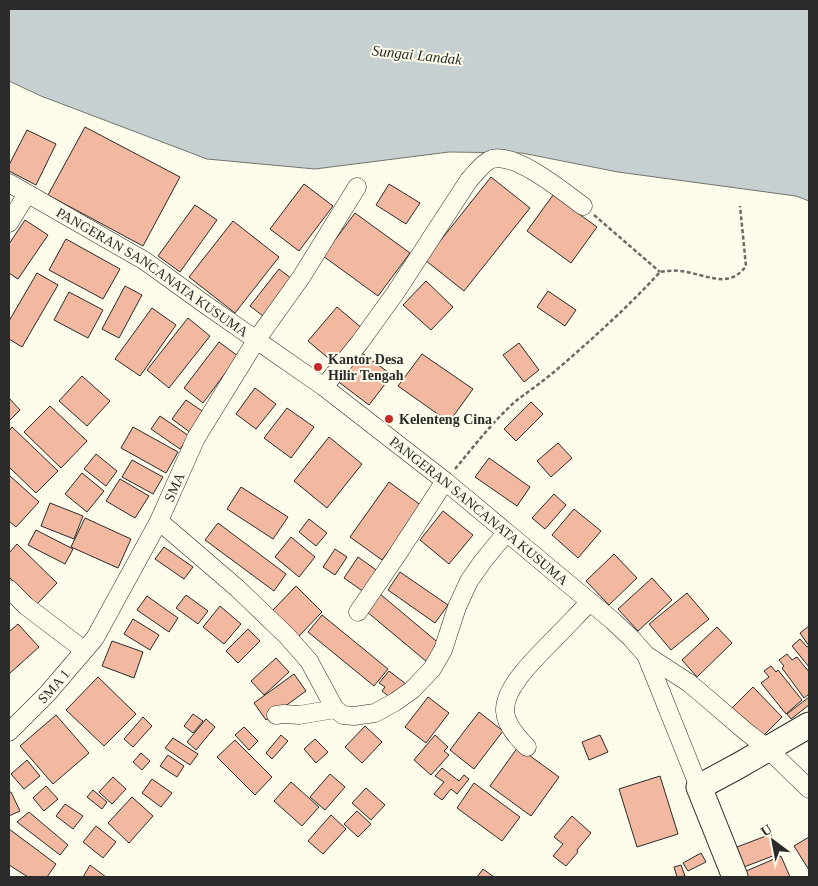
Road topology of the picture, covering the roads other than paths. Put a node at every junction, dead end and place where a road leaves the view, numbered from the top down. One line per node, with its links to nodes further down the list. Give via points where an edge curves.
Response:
1 (9, 183): 3 (street, PANGERAN SANCANATA KUSUMA)
2 (357, 187): 6 (street, SMA, via 302,276)
3 (28, 194): 5 (street); 6 (street, PANGERAN SANCANATA KUSUMA, via 145,261)
4 (583, 206): 7 (street, via 523,165 508,159 493,159 484,164 469,180 396,292)
5 (9, 223)
6 (257, 339): 7 (street, PANGERAN SANCANATA KUSUMA); 9 (street, SMA, via 196,438)
7 (324, 387): 8 (street, PANGERAN SANCANATA KUSUMA)
8 (445, 482): 10 (street, PANGERAN SANCANATA KUSUMA); 13 (street)
9 (159, 521): 14 (street, SMA); 16 (street, via 237,588 293,642 308,661)
10 (506, 533): 12 (street, PANGERAN SANCANATA KUSUMA); 16 (street, via 469,581 439,658 412,690 375,713 343,715)
11 (9, 589): 14 (street, via 26,606)
12 (590, 602): 15 (street, PANGERAN SANCANATA KUSUMA); 20 (street, via 512,687 505,710 510,727)
13 (358, 612)
14 (89, 644): 19 (street, SMA 1, via 48,693)
15 (646, 655): 21 (street, via 689,683); 22 (street, PANGERAN SANCANATA KUSUMA)
16 (335, 709): 17 (street)
17 (276, 715)
18 (809, 725): 21 (highway)
19 (9, 732)
20 (527, 747)
21 (768, 749): 22 (highway); 23 (street)
22 (699, 787): 24 (highway)
23 (809, 789)
24 (735, 877)

